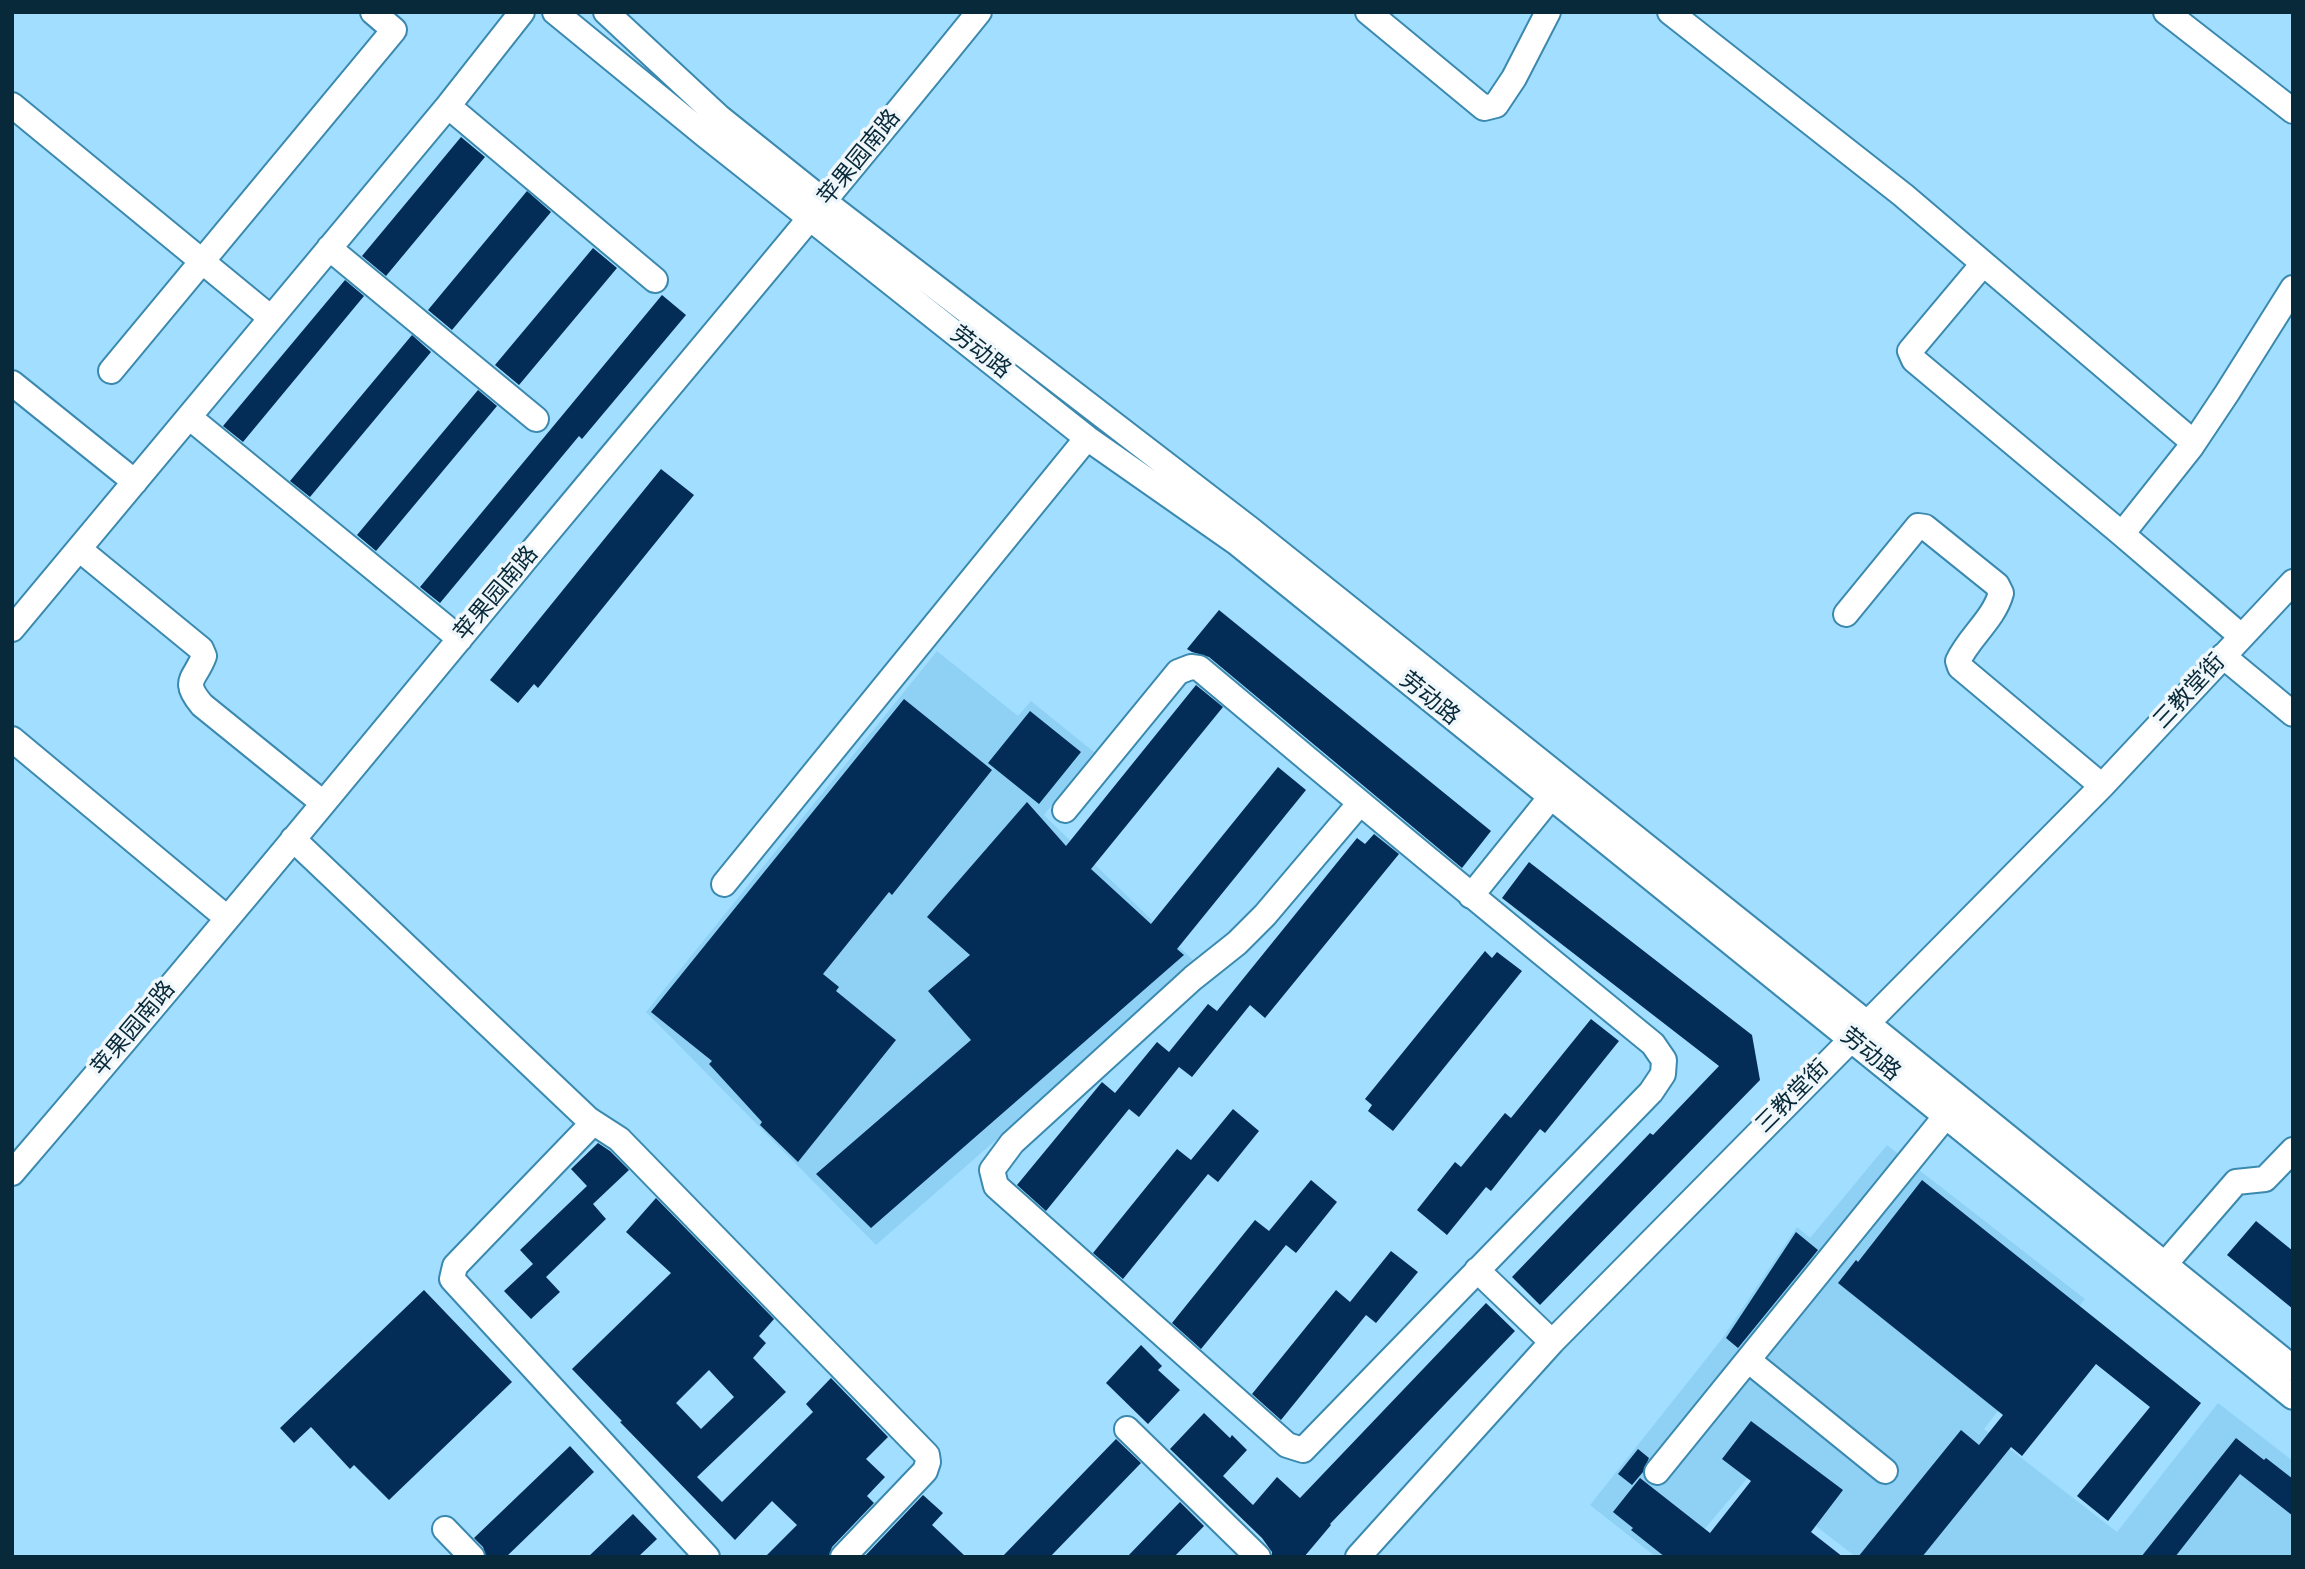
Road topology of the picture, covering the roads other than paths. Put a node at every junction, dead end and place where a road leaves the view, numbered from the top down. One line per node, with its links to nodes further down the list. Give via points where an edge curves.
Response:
1 (373, 12): 15 (street, via 394,30)
2 (522, 12): 11 (street)
3 (555, 12): 13 (street, 劳动路)
4 (607, 12): 13 (street, 劳动路)
5 (979, 12): 13 (street, 苹果园南路)
6 (1368, 12): 7 (street, via 1485,108 1496,105 1514,78)
7 (1548, 12)
8 (1670, 12): 16 (street, via 1903,195)
9 (2166, 12): 12 (street)
10 (12, 105): 15 (street)
11 (447, 106): 14 (street); 17 (street)
12 (2293, 111)
13 (818, 211): 24 (street, 劳动路); 33 (street, 苹果园南路); 46 (street, 劳动路, via 1250,529)
14 (329, 248): 19 (street); 23 (street)
15 (202, 262): 19 (street); 20 (street)
16 (1983, 264): 25 (street); 27 (street, via 1910,351 1914,360)
17 (656, 280)
18 (2293, 288): 25 (street)
19 (271, 318): 22 (street)
20 (111, 371)
21 (12, 383): 26 (street)
22 (189, 416): 26 (street); 33 (street)
23 (536, 419)
24 (1087, 438): 38 (street, 劳动路, via 1237,543); 43 (street)
25 (2193, 442): 27 (street)
26 (135, 482): 28 (street)
27 (2122, 534): 32 (street)
28 (79, 549): 31 (street); 39 (street, via 201,649 204,656 190,680 191,692 202,705)
29 (2293, 582): 32 (street, 三教堂街)
30 (1846, 614): 37 (street, via 1919,526 1925,527 2001,593 1998,605 1964,649 1960,667)
31 (12, 629)
32 (2241, 636): 34 (street, 三教堂街)
33 (460, 639): 39 (street, 苹果园南路)
34 (2223, 656): 35 (street); 37 (street, 三教堂街)
35 (2293, 714)
36 (12, 739): 45 (street)
37 (2102, 786): 46 (street, 三教堂街)
38 (1550, 797): 44 (street); 46 (street, 劳动路)
39 (323, 803): 42 (street, 苹果园南路)
40 (1360, 803): 41 (street, via 1199,668 1191,667 1178,672); 44 (street); 52 (street, via 1237,943 1012,1143 992,1170 996,1186 1287,1446 1303,1450)
41 (1065, 810)
42 (293, 839): 45 (street, 苹果园南路); 48 (street)
43 (724, 884)
44 (1471, 896): 52 (street, via 1653,1044 1664,1060 1663,1074 1651,1092)
45 (227, 918): 50 (street, 苹果园南路)
46 (1858, 1031): 47 (street, 劳动路); 51 (street, 劳动路); 53 (street, 三教堂街)
47 (1945, 1117): 54 (street); 56 (street, 劳动路)
48 (588, 1119): 62 (street, via 588,1128 456,1266 452,1279); 63 (street, via 619,1139 927,1455 925,1471)
49 (2293, 1150): 51 (street, via 2265,1178 2236,1182)
50 (14, 1168)
51 (2165, 1264): 55 (street, 劳动路)
52 (1477, 1270): 53 (street)
53 (1552, 1342): 65 (street, 三教堂街)
54 (1748, 1360): 58 (street); 59 (street)
55 (2293, 1367)
56 (2293, 1397)
57 (1127, 1429): 64 (street)
58 (1885, 1471)
59 (1657, 1472)
60 (445, 1529): 61 (street)
61 (472, 1557)
62 (708, 1557)
63 (843, 1557)
64 (1258, 1557)
65 (1358, 1557)

